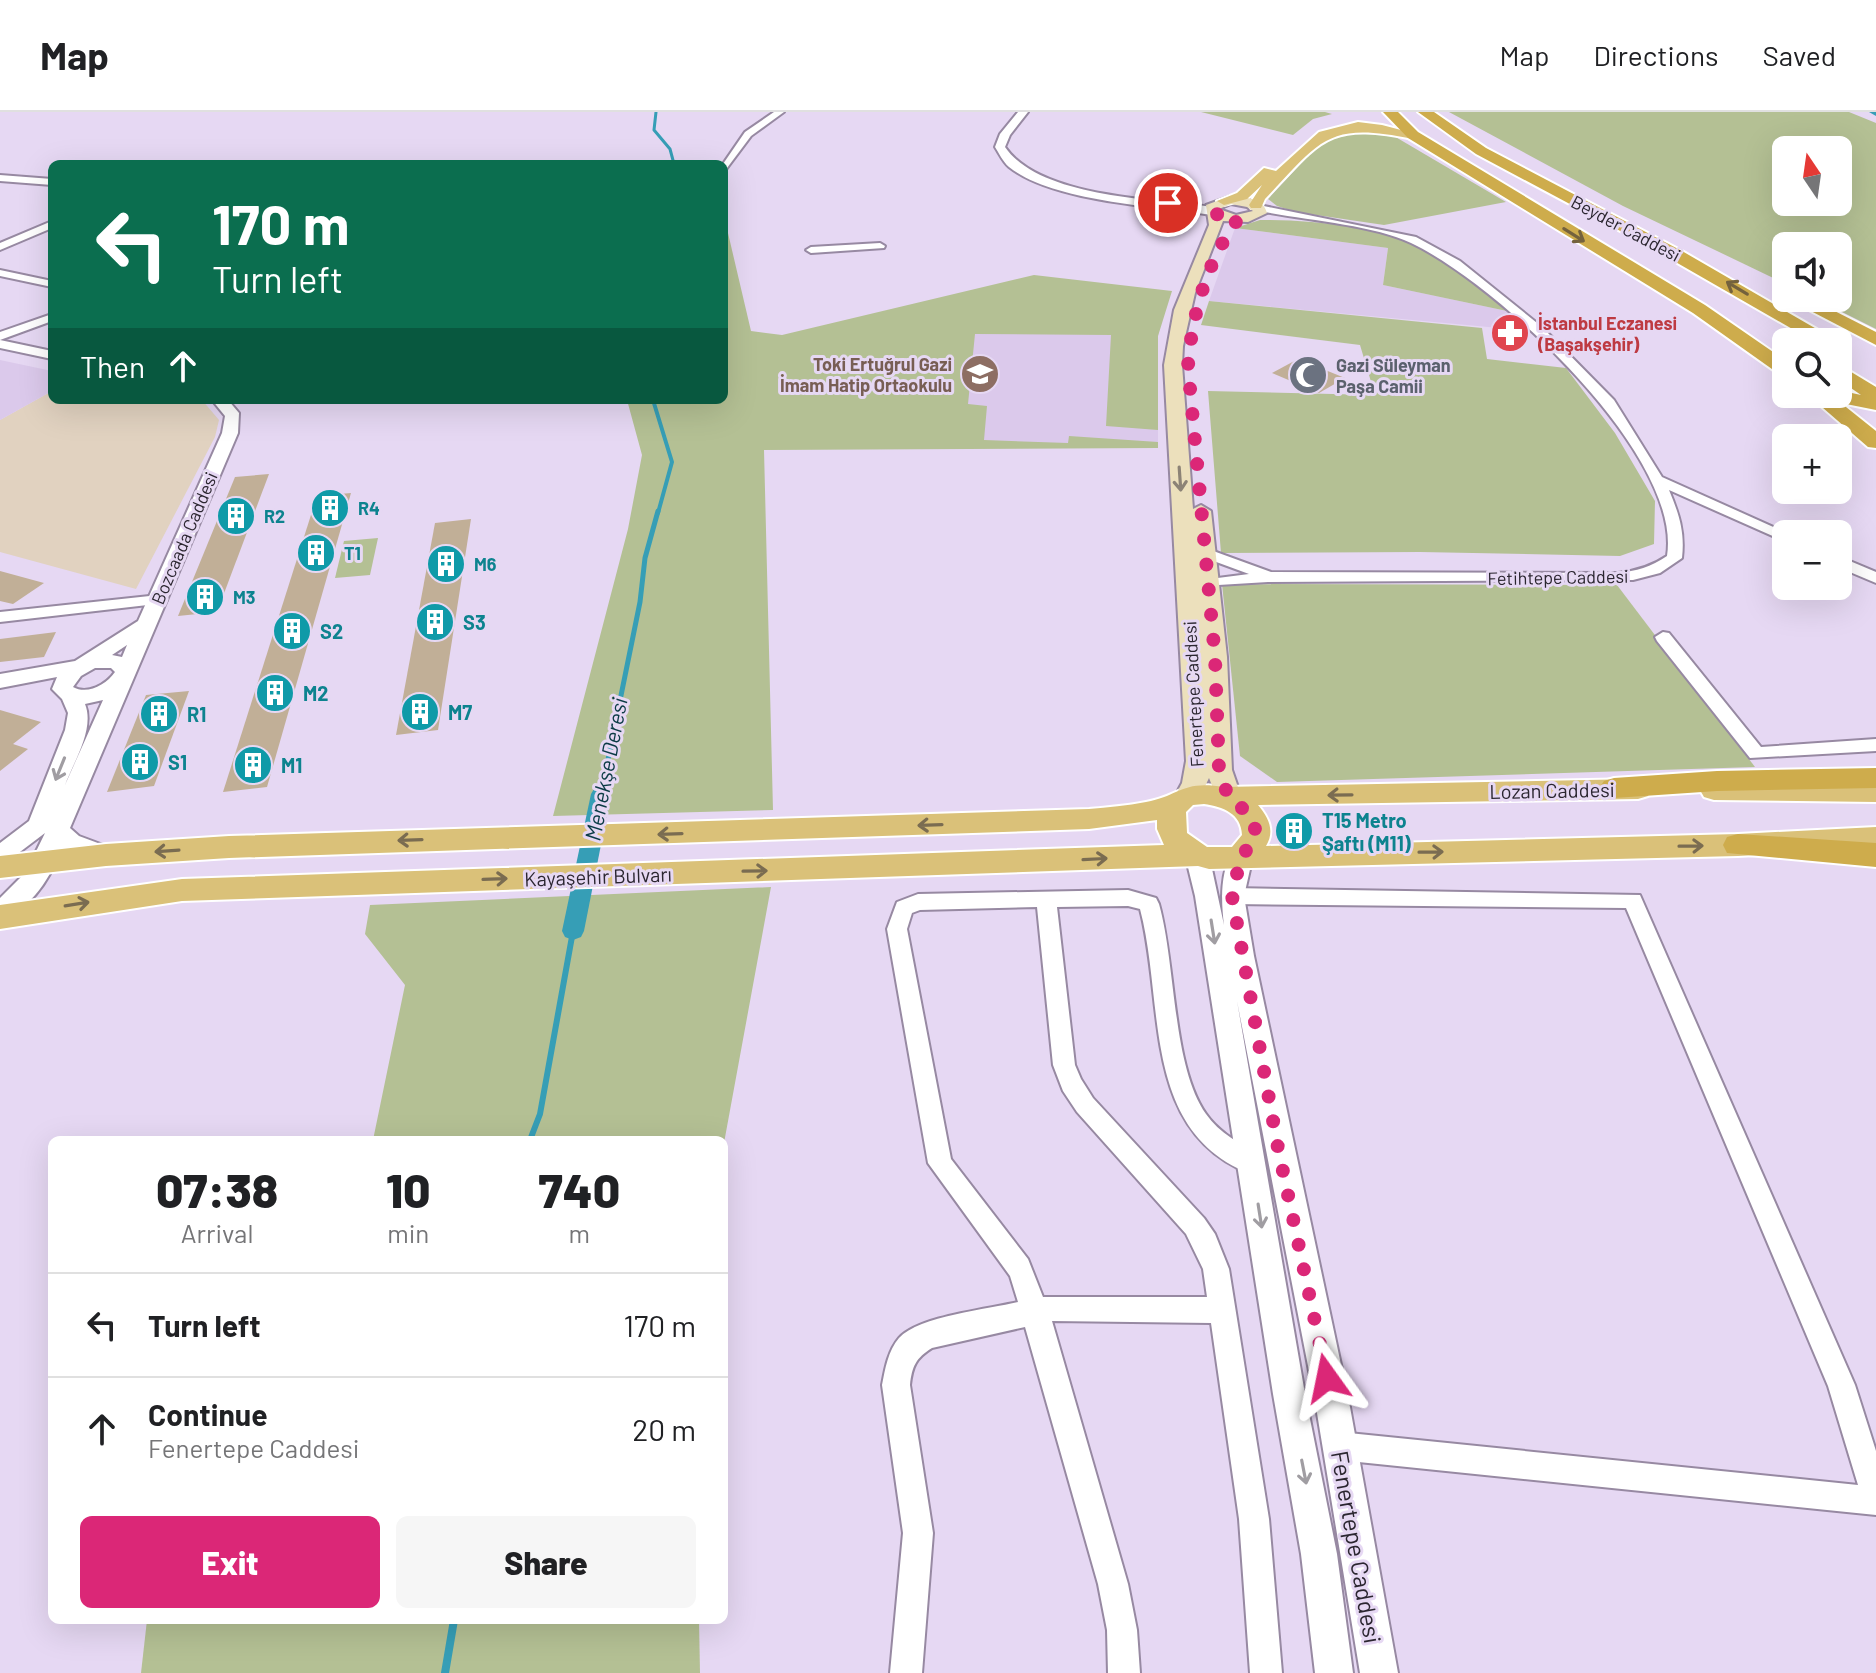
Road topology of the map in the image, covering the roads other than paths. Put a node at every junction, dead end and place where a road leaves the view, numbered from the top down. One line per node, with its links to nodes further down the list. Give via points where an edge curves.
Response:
1 (780, 112): 9 (street, via 748,134)
2 (1023, 112): 13 (street, via 1000,147 1016,169 1074,190)
3 (1370, 112): 10 (main road, Fenertepe Caddesi, via 1315,126)
4 (1390, 112): 8 (highway)
5 (1402, 112): 25 (highway, Beyder Caddesi, via 1450,147)
6 (1425, 112): 24 (highway, Beyder Caddesi, one-way to 6, via 1497,160)
7 (1436, 112): 19 (highway)
8 (1413, 135): 10 (main road, Fenertepe Caddesi, via 1370,125 1337,126); 31 (highway, one-way to 31, via 1699,309)
9 (728, 163)
10 (1285, 163): 13 (main road, Fenertepe Caddesi, via 1242,196); 14 (main road, Fenertepe Caddesi)
11 (0, 178): 12 (street)
12 (48, 182)
13 (1217, 207): 14 (main road); 14 (main road); 58 (main road, Fenertepe Caddesi, one-way to 58, via 1216,225 1181,307 1173,365 1199,761 1195,783)
14 (1252, 212): 38 (street, Fetihtepe Caddesi, via 1383,231 1412,239 1456,263 1576,366 1609,403); 40 (main road, Fenertepe Caddesi, via 1223,241 1191,326 1188,366)
15 (48, 226): 17 (street)
16 (880, 246): 18 (street)
17 (0, 247)
18 (811, 250)
19 (1739, 269)
20 (0, 273): 21 (street)
21 (48, 283)
22 (1822, 312): 27 (highway)
23 (48, 318): 26 (street)
24 (1805, 328)
25 (1772, 329)
26 (0, 336)
27 (1876, 339)
28 (0, 344): 29 (street)
29 (48, 354)
30 (1852, 356): 32 (highway)
31 (1772, 360)
32 (1863, 363)
33 (1852, 399): 35 (highway)
34 (223, 404): 45 (street, Bozcaada Caddesi, via 233,416 230,433)
35 (1876, 404)
36 (1834, 408): 37 (highway)
37 (1876, 442)
38 (1657, 480): 39 (street); 42 (street, Fetihtepe Caddesi, via 1677,538 1674,558 1645,574)
39 (1772, 532)
40 (1205, 553): 42 (street); 44 (main road, Fenertepe Caddesi)
41 (1852, 567): 43 (street)
42 (1268, 577): 44 (street)
43 (1876, 578)
44 (1207, 583): 57 (main road, Fenertepe Caddesi, via 1219,770)
45 (159, 600): 46 (street); 47 (street, Bozcaada Caddesi)
46 (0, 617)
47 (149, 623): 49 (street); 50 (street, Bozcaada Caddesi)
48 (1663, 637): 53 (street, via 1756,754)
49 (81, 666): 50 (street, via 119,663); 51 (street); 52 (street, via 63,683)
50 (123, 678): 52 (street, via 100,694); 59 (street, Bozcaada Caddesi)
51 (0, 681)
52 (71, 696): 62 (street, one-way to 62, via 78,713 76,730 38,826)
53 (1876, 745)
54 (1876, 778): 55 (highway)
55 (1614, 788): 56 (main road, Lozan Caddesi); 57 (main road, Lozan Caddesi, one-way to 57)
56 (1876, 792)
57 (1228, 796): 58 (main road); 66 (main road, via 1250,815 1255,829 1254,842)
58 (1184, 799): 63 (main road, Kayaşehir Bulvarı, one-way to 63, via 1129,816); 64 (main road, via 1172,811 1172,835)
59 (57, 830): 63 (street, via 71,842); 67 (street, Bozcaada Caddesi)
60 (1876, 838): 61 (main road)
61 (1738, 845): 65 (highway); 66 (main road, one-way to 61)
62 (0, 855)
63 (106, 855): 67 (main road, Kayaşehir Bulvarı)
64 (1197, 855): 66 (main road); 72 (main road, Kayaşehir Bulvarı, one-way to 64, via 182,890); 73 (street, Fenertepe Caddesi, one-way to 73)
65 (1876, 855)
66 (1241, 856): 69 (street, Fenertepe Caddesi)
67 (47, 860): 68 (main road, Kayaşehir Bulvarı); 71 (street, Bozcaada Caddesi, via 28,889)
68 (0, 867)
69 (1232, 896): 76 (street, Fenertepe Caddesi); 77 (street, via 1633,900 1841,1385)
70 (1046, 899): 73 (street, via 1128,898 1149,904 1181,1090 1196,1120); 74 (street, via 1064,1065 1071,1084 1200,1235 1216,1269); 75 (street, via 918,902 904,908 897,929 940,1163 1019,1268)
71 (0, 910)
72 (0, 917)
73 (1251, 1163): 82 (street, Fenertepe Caddesi, one-way to 82, via 1319,1554)
74 (1222, 1310): 75 (street); 81 (street, via 1254,1519)
75 (1032, 1312): 79 (street, via 927,1336 909,1347 899,1365 896,1385 918,1533); 80 (street, via 1113,1584)
76 (1339, 1446): 78 (street); 83 (street, Fenertepe Caddesi)
77 (1876, 1495)
78 (1876, 1501)
79 (906, 1673)
80 (1124, 1673)
81 (1266, 1673)
82 (1334, 1673)
83 (1379, 1673)

